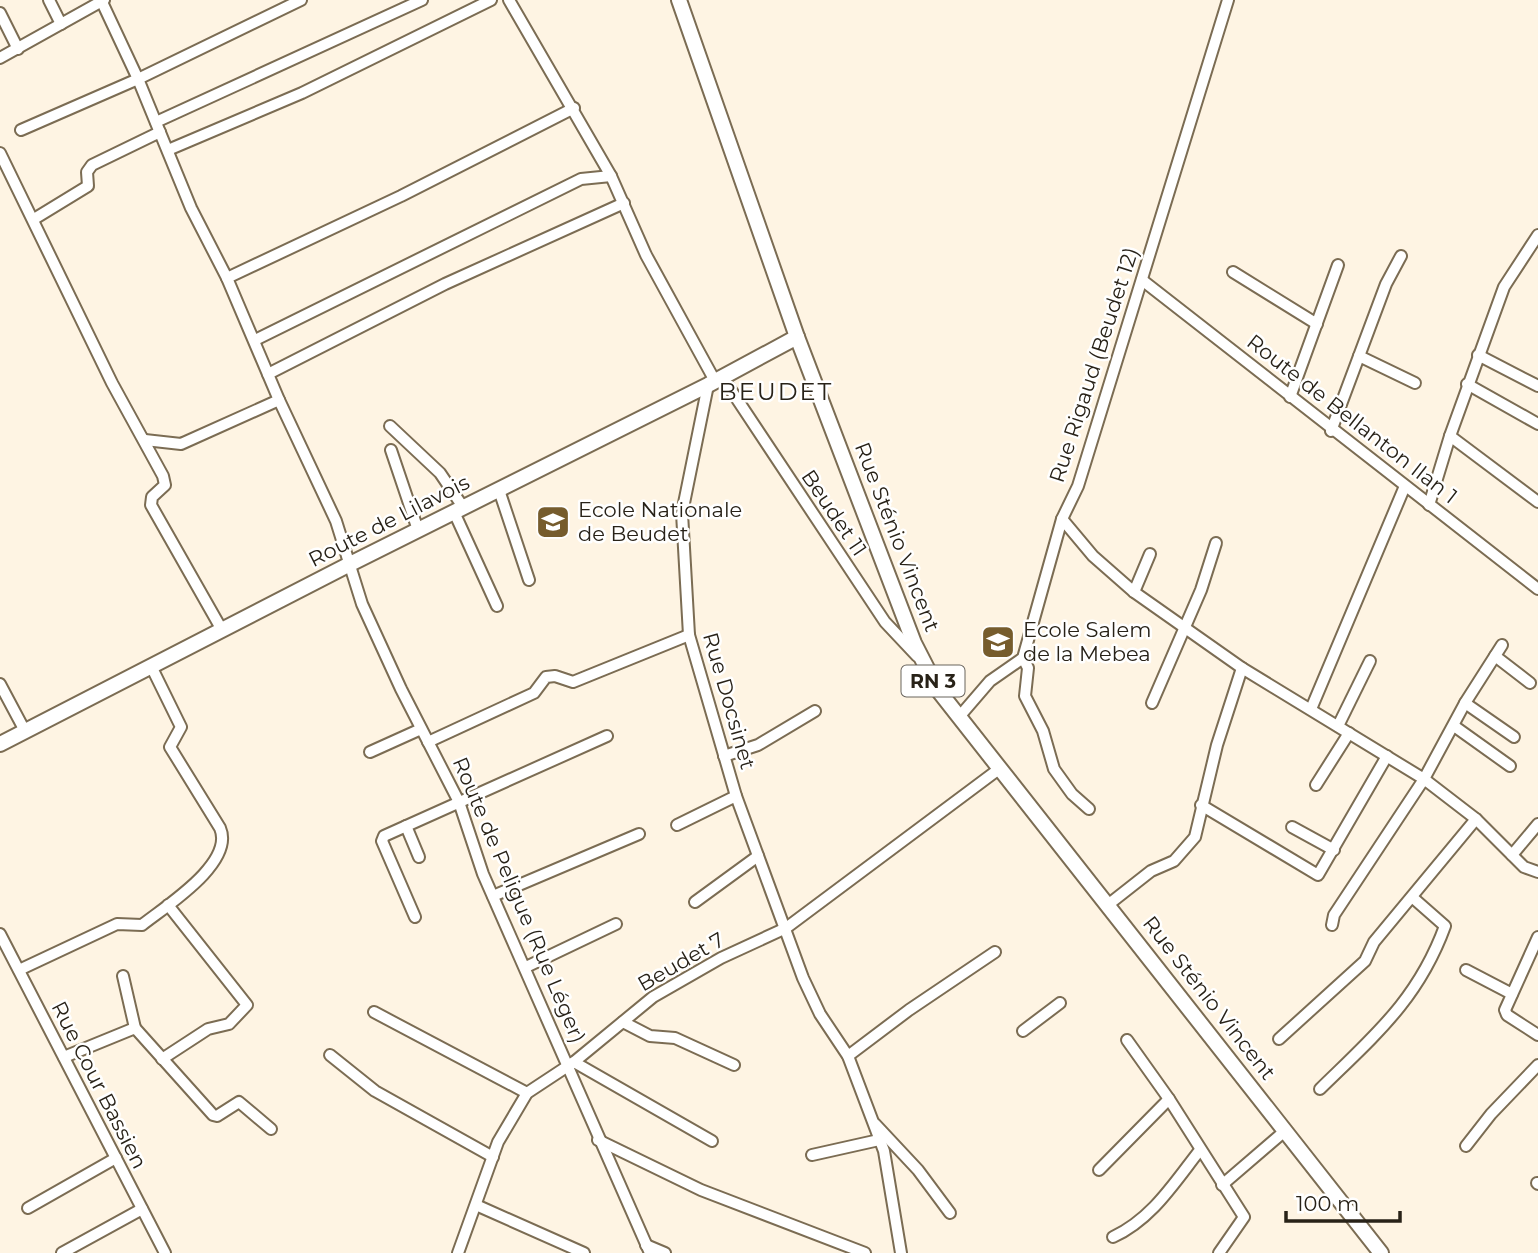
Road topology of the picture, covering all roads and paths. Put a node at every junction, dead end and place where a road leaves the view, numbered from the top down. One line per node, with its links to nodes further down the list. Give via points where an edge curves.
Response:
1 (49, 0): 10 (street)
2 (102, 0): 10 (street); 13 (street, Route de Peligue (Rue Léger))
3 (301, 0): 13 (street)
4 (422, 0): 15 (street)
5 (491, 0): 17 (street, via 302,93)
6 (509, 0): 14 (street, Beudet 11)
7 (679, 0): 29 (main road, Rue Sténio Vincent / RN 3)
8 (1228, 0): 27 (street, Rue Rigaud (Beudet 12))
9 (0, 13): 11 (street)
10 (61, 24): 11 (street)
11 (18, 49): 12 (street)
12 (0, 58)
13 (138, 79): 15 (street, Route de Peligue (Rue Léger)); 16 (street)
14 (574, 108): 19 (street, Beudet 11); 26 (street)
15 (158, 127): 17 (street, Route de Peligue (Rue Léger)); 21 (street, via 92,165 88,186)
16 (21, 130)
17 (168, 150): 26 (street, Route de Peligue (Rue Léger))
18 (0, 153): 21 (street)
19 (611, 176): 20 (street, Beudet 11); 30 (street, via 581,179)
20 (624, 203): 33 (street, via 445,284); 34 (street, Beudet 11, via 646,255)
21 (34, 219): 44 (street, via 112,383)
22 (1538, 235): 31 (street, via 1504,287)
23 (1401, 256): 32 (street)
24 (1338, 265): 28 (street)
25 (1233, 272): 28 (street)
26 (227, 278): 30 (street, Route de Peligue (Rue Léger))
27 (1142, 280): 38 (street, Route de Bellanton Ilan 1); 51 (street, Rue Rigaud (Beudet 12), via 1078,486)
28 (1317, 324): 38 (street)
29 (797, 337): 34 (main road, Route de Lilavois); 67 (main road, Rue Sténio Vincent / RN 3)
30 (254, 340): 33 (street, Route de Peligue (Rue Léger))
31 (1478, 355): 36 (street); 37 (street)
32 (1359, 356): 35 (street); 42 (street)
33 (268, 374): 39 (street, Route de Peligue (Rue Léger))
34 (715, 381): 47 (main road, Route de Lilavois); 62 (street, Rue Docsinet, via 682,513); 67 (street, Beudet 11, via 885,622)
35 (1415, 383)
36 (1467, 384): 40 (street); 43 (street)
37 (1538, 386)
38 (1290, 397): 42 (street, Route de Bellanton Ilan 1)
39 (279, 400): 44 (street, via 181,444); 55 (street, Route de Peligue (Rue Léger), via 336,522)
40 (1538, 424)
41 (390, 426): 50 (street, via 444,478)
42 (1331, 431): 46 (street, Route de Bellanton Ilan 1)
43 (1450, 436): 48 (street); 49 (street)
44 (145, 440): 61 (street, via 166,482 152,497 151,505)
45 (391, 450): 52 (street)
46 (1405, 486): 49 (street, Route de Bellanton Ilan 1); 74 (street)
47 (499, 489): 50 (main road, Route de Lilavois); 56 (street)
48 (1538, 502)
49 (1429, 505): 57 (street, Route de Bellanton Ilan 1)
50 (459, 510): 52 (main road, Route de Lilavois); 59 (street)
51 (1062, 519): 58 (street, via 1093,556); 65 (street, Rue Rigaud (Beudet 12))
52 (418, 530): 55 (main road, Route de Lilavois)
53 (1216, 543): 60 (street)
54 (1150, 554): 58 (street)
55 (350, 564): 61 (main road, Route de Lilavois); 79 (street, Route de Peligue (Rue Léger), via 362,604)
56 (529, 580)
57 (1538, 589)
58 (1134, 592): 60 (street)
59 (497, 606)
60 (1185, 627): 69 (street); 73 (street)
61 (222, 630): 68 (main road, Route de Lilavois)
62 (689, 635): 84 (street, via 573,682 546,677 534,693); 87 (street, Rue Docsinet)
63 (1502, 645): 64 (street)
64 (1495, 656): 70 (street); 72 (street)
65 (1023, 658): 76 (street, via 990,681); 96 (street, Rue Rigaud (Beudet 12), via 1028,668 1025,695 1043,731 1054,769)
66 (1370, 661): 77 (street)
67 (924, 662): 76 (main road, Rue Sténio Vincent / RN 3)
68 (151, 666): 80 (main road, Route de Lilavois); 112 (street, via 181,727 170,747 225,839 216,860)
69 (1242, 668): 74 (street); 95 (street)
70 (1530, 683)
71 (0, 684): 80 (street)
72 (1465, 703): 78 (street); 83 (street)
73 (1152, 704)
74 (1311, 709): 77 (street)
75 (815, 711): 87 (street, via 758,745)
76 (959, 717): 90 (main road, Rue Sténio Vincent / RN 3)
77 (1338, 726): 81 (street)
78 (1454, 726): 89 (street); 91 (street)
79 (421, 729): 84 (street, Route de Peligue (Rue Léger)); 86 (street)
80 (25, 731): 85 (main road, Route de Lilavois)
81 (1349, 733): 88 (street); 92 (street)
82 (607, 736): 94 (street)
83 (1514, 737)
84 (429, 742): 94 (street, Route de Peligue (Rue Léger))
85 (0, 744)
86 (370, 752)
87 (724, 756): 93 (street, Rue Docsinet)
88 (1387, 756): 91 (street); 103 (street)
89 (1510, 766)
90 (999, 769): 111 (main road, Rue Sténio Vincent / RN 3); 116 (street, Beudet 7)
91 (1424, 779): 97 (street); 115 (street, via 1334,915)
92 (1316, 785)
93 (736, 796): 99 (street); 106 (street, Rue Docsinet)
94 (459, 802): 100 (street); 108 (street, Route de Peligue (Rue Léger))
95 (1201, 806): 103 (street, via 1314,874 1321,873); 111 (street, via 1195,837 1174,861 1151,871)
96 (1089, 809)
97 (1476, 819): 104 (street); 109 (street)
98 (1538, 824): 104 (street)
99 (677, 825)
100 (406, 826): 105 (street); 113 (street, via 384,835 382,841)
101 (1292, 827): 103 (street)
102 (639, 834): 108 (street)
103 (1334, 850)
104 (1512, 855): 107 (street)
105 (418, 856)
106 (758, 856): 110 (street); 116 (street, Rue Docsinet)
107 (1538, 872)
108 (494, 896): 120 (street, Route de Peligue (Rue Léger))
109 (1412, 897): 132 (street, via 1374,942 1366,961); 140 (street, via 1445,926 1426,972 1410,997)
110 (695, 902)
111 (1108, 904): 145 (main road, Rue Sténio Vincent / RN 3)
112 (168, 905): 122 (street, via 142,925 117,924); 136 (street, via 247,1005 229,1024 208,1029)
113 (415, 917)
114 (616, 924): 120 (street)
115 (1332, 925)
116 (786, 928): 127 (street, Beudet 7, via 653,997); 134 (street, Rue Docsinet, via 820,1014)
117 (1538, 937): 124 (street)
118 (2, 941): 122 (street, Rue Cour Bassien)
119 (995, 952): 134 (street)
120 (526, 967): 137 (street, Route de Peligue (Rue Léger))
121 (1466, 970): 124 (street)
122 (19, 971): 135 (street, Rue Cour Bassien)
123 (123, 976): 128 (street)
124 (1512, 993): 130 (street, via 1507,1015)
125 (1060, 1003): 129 (street)
126 (374, 1012): 141 (street)
127 (623, 1022): 137 (street, Beudet 7); 138 (street, via 650,1036 675,1038)
128 (135, 1028): 135 (street); 136 (street)
129 (1023, 1031)
130 (1538, 1035)
131 (1127, 1040): 142 (street)
132 (1279, 1040)
133 (330, 1055): 152 (street, via 375,1091)
134 (848, 1056): 143 (street, Rue Docsinet)
135 (64, 1057): 153 (street, Rue Cour Bassien)
136 (162, 1059): 144 (street, via 213,1115 239,1102)
137 (571, 1064): 141 (street, Beudet 7); 146 (street, Route de Peligue (Rue Léger), via 571,1078); 148 (street)
138 (734, 1065)
139 (1538, 1065): 149 (street)
140 (1320, 1089)
141 (527, 1093): 152 (street, Beudet 7)
142 (1170, 1099): 150 (street); 154 (street)
143 (872, 1121): 147 (street, Rue Docsinet); 159 (street)
144 (271, 1129)
145 (1286, 1130): 155 (street); 170 (main road, Rue Sténio Vincent / RN 3)
146 (598, 1140): 161 (street, Route de Peligue (Rue Léger)); 167 (street, via 701,1190)
147 (879, 1140): 151 (street); 168 (street, Rue Docsinet)
148 (712, 1141)
149 (1466, 1146)
150 (1200, 1150): 155 (street); 160 (street, via 1150,1212)
151 (812, 1155)
152 (493, 1157): 156 (street, Beudet 7)
153 (116, 1158): 157 (street); 158 (street, Rue Cour Bassien)
154 (1100, 1170)
155 (1222, 1185): 169 (street, via 1244,1217)
156 (476, 1205): 164 (street, Beudet 7); 165 (street)
157 (28, 1208)
158 (142, 1209): 162 (street); 163 (street, Rue Cour Bassien)
159 (950, 1213)
160 (1112, 1237)
161 (648, 1249): 166 (street)
162 (62, 1253)
163 (165, 1253)
164 (458, 1253)
165 (584, 1253)
166 (665, 1253)
167 (865, 1253)
168 (901, 1253)
169 (1219, 1253)
170 (1381, 1253)

